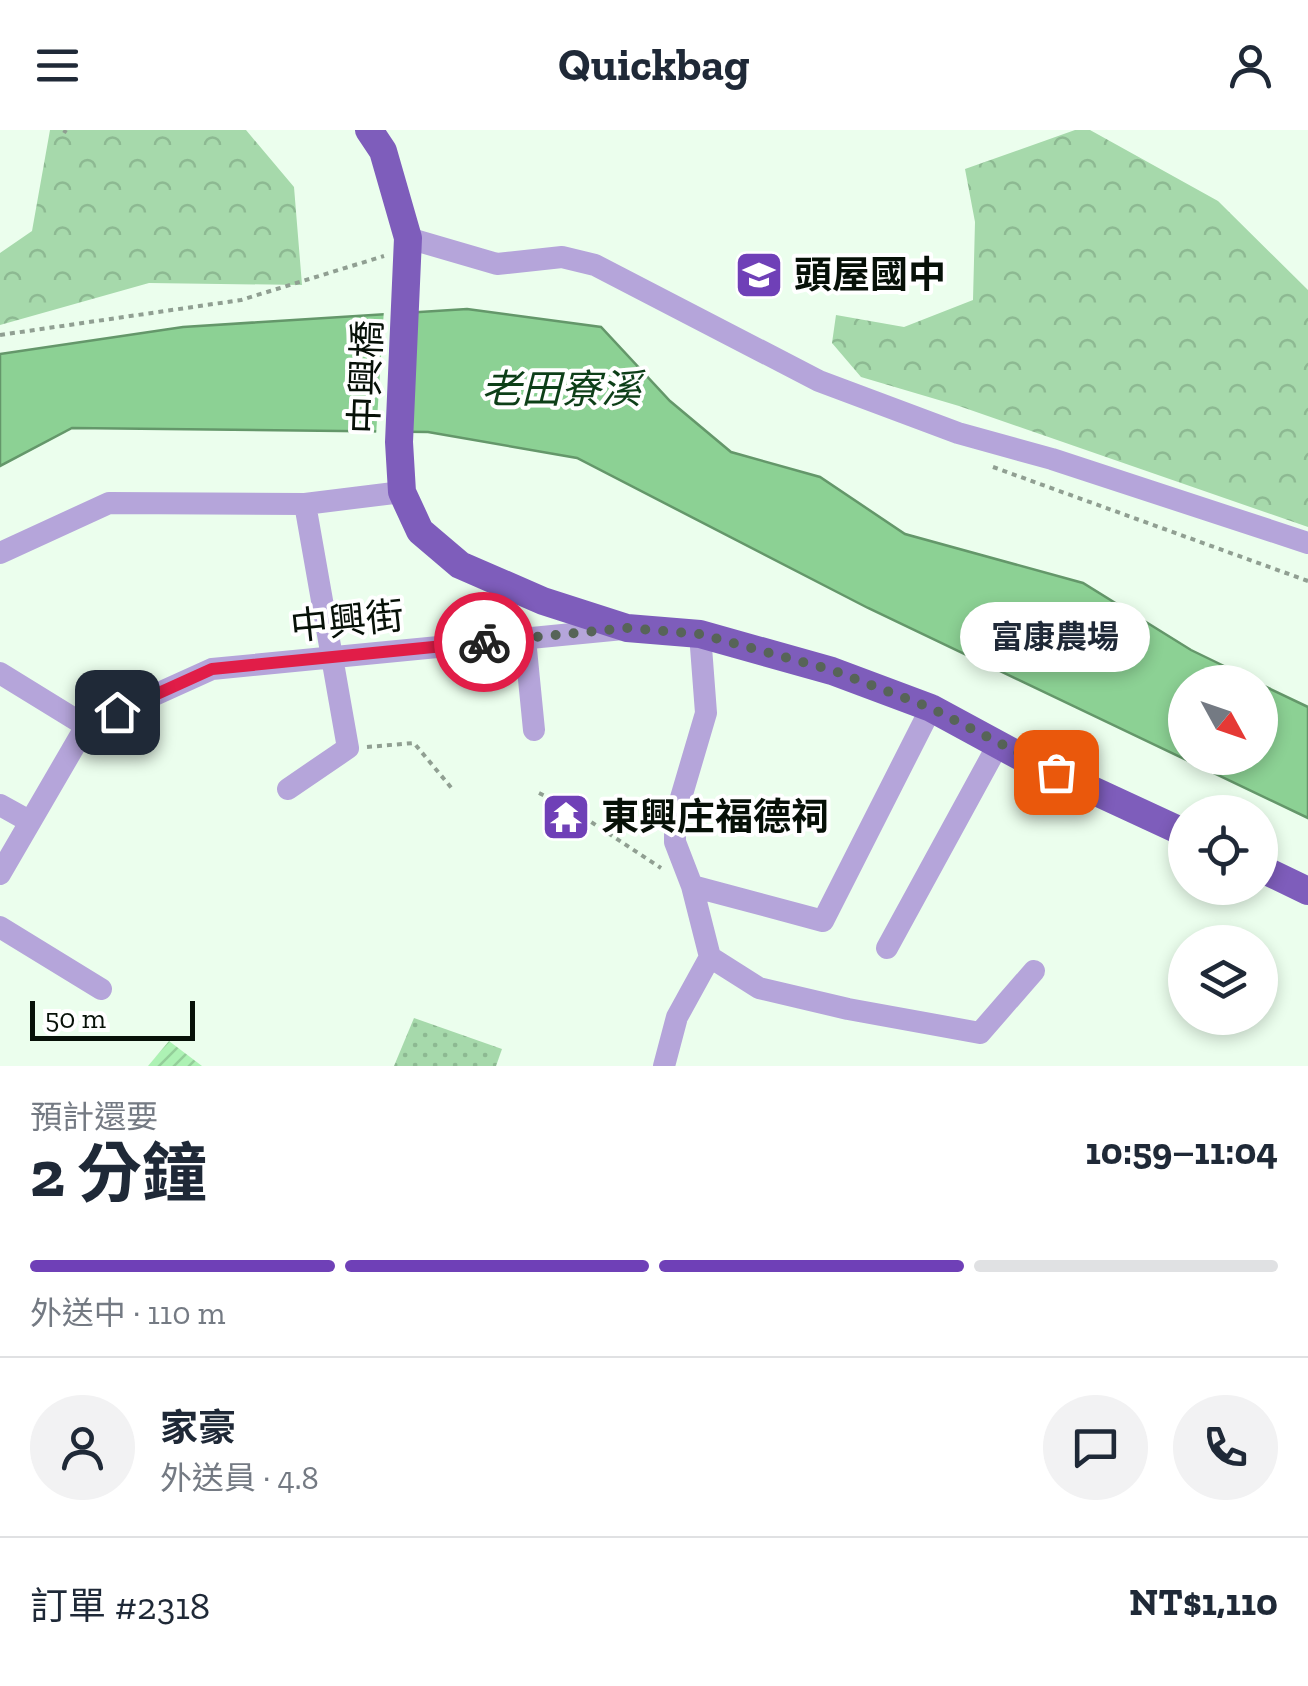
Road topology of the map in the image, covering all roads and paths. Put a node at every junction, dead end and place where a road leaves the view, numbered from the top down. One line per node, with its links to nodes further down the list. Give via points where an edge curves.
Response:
1 (369, 130): 2 (main road, 中興橋, via 383,151)
2 (408, 251): 3 (path, via 241,300); 4 (main road, 中興橋); 6 (street, via 498,264 562,256 595,265 819,381 958,433)
3 (0, 335)
4 (402, 492): 5 (street); 8 (main road, via 420,531 460,565 543,602)
5 (305, 504): 7 (street, via 109,503); 11 (street)
6 (1308, 543)
7 (0, 554)
8 (627, 628): 9 (main road); 10 (street, 中興街)
9 (700, 634): 13 (main road, via 832,670); 26 (street, via 706,713 675,818 675,842)
10 (525, 638): 11 (street, 中興街); 15 (street)
11 (332, 657): 14 (street, 中興街, via 212,669); 17 (street)
12 (0, 674): 14 (street)
13 (931, 708): 16 (main road); 26 (street, via 824,921)
14 (86, 726): 22 (street)
15 (534, 730)
16 (999, 743): 23 (main road); 29 (street)
17 (348, 748): 18 (street); 19 (path, via 414,743)
18 (288, 789)
19 (454, 791)
20 (539, 793): 26 (path)
21 (0, 805): 22 (street)
22 (29, 821): 24 (street)
23 (1168, 825)
24 (0, 874)
25 (1278, 877): 27 (main road)
26 (692, 886): 30 (street)
27 (1308, 891)
28 (0, 927): 32 (street)
29 (888, 948)
30 (710, 957): 31 (street, via 759,988 980,1033); 33 (street, via 677,1017)
31 (1034, 972)
32 (101, 989)
33 (664, 1066)

